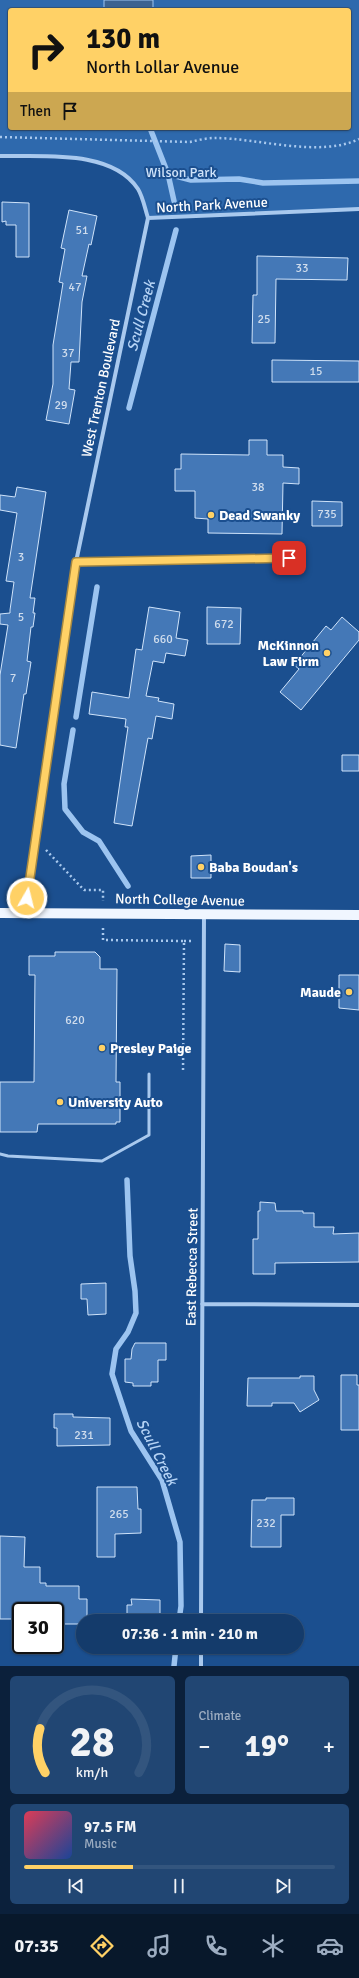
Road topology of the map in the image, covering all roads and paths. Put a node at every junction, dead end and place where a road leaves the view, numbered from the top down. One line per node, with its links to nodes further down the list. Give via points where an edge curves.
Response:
1 (0, 137): 2 (path, via 190,142 214,138 310,146 353,142)
2 (359, 139)
3 (0, 156): 5 (street, North Park Avenue, via 90,159 107,164 138,190)
4 (359, 209): 5 (street, North Park Avenue)
5 (148, 218): 7 (street, West Trenton Boulevard)
6 (289, 558): 7 (street)
7 (76, 562): 11 (street, West Trenton Boulevard)
8 (43, 847): 9 (path, via 84,890 103,890)
9 (103, 894)
10 (0, 913): 11 (main road, North College Avenue)
11 (25, 913): 12 (main road, North College Avenue)
12 (204, 914): 13 (main road, North College Avenue); 18 (street, East Rebecca Street)
13 (359, 915)
14 (103, 932): 15 (path, via 103,940 184,941)
15 (183, 1073)
16 (149, 1074): 17 (lane, via 149,1135 102,1161)
17 (0, 1154)
18 (202, 1304): 19 (street); 20 (street, East Rebecca Street)
19 (359, 1305)
20 (201, 1614)
21 (201, 1654): 22 (street)
22 (201, 1666)

